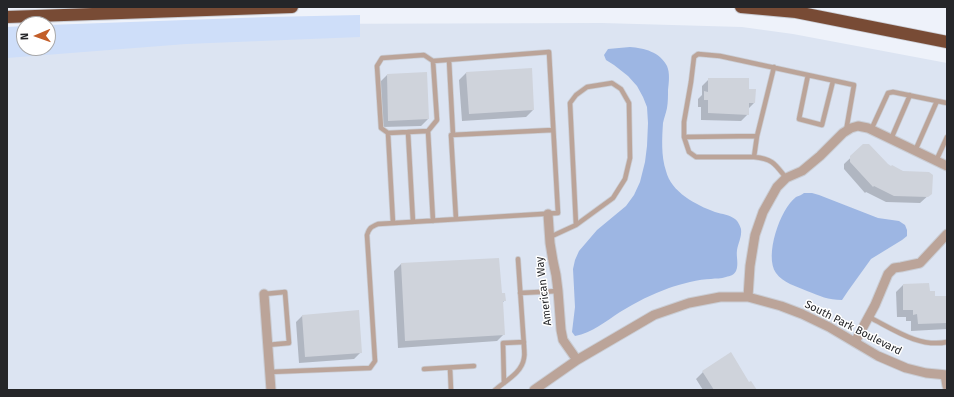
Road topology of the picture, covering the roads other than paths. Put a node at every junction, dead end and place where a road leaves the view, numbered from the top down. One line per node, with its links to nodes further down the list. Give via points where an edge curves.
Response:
1 (292, 7): 3 (highway)
2 (741, 7): 4 (highway, via 796,12)
3 (7, 17)
4 (947, 42)
5 (449, 60): 6 (lane); 13 (lane, via 549,52); 19 (lane)
6 (433, 61): 15 (lane, via 437,120); 18 (lane, via 424,55 382,58 378,66 381,128)
7 (774, 67): 8 (lane); 20 (lane, via 720,56 698,54 694,57); 21 (lane)
8 (808, 75): 9 (lane); 9 (lane, via 799,119 822,125)
9 (833, 80): 17 (lane, via 854,85)
10 (910, 95): 11 (lane); 14 (lane, via 888,93); 23 (lane)
11 (937, 101): 12 (lane); 24 (lane)
12 (947, 102)
13 (553, 130): 19 (lane); 29 (lane, via 558,213)
14 (871, 130): 17 (street, via 858,126); 23 (street)
15 (428, 131): 16 (lane); 31 (lane)
16 (408, 132): 18 (lane); 32 (lane)
17 (846, 132): 28 (street, via 802,172)
18 (388, 133): 33 (lane)
19 (453, 135): 30 (lane)
20 (684, 136): 21 (lane); 25 (lane, via 689,152 696,157)
21 (757, 136): 25 (lane)
22 (947, 137): 26 (lane)
23 (891, 139): 24 (street)
24 (915, 150): 26 (street)
25 (754, 157): 28 (lane, via 770,161)
26 (936, 161): 27 (street)
27 (947, 166)
28 (786, 178): 41 (street, via 777,187 763,212 755,235)
29 (548, 214): 30 (lane); 36 (street, American Way)
30 (456, 219): 31 (lane)
31 (433, 221): 32 (lane)
32 (413, 222): 33 (lane)
33 (393, 223): 51 (lane, via 371,226 367,235 375,361 370,368)
34 (576, 225): 34 (lane, via 570,103 587,87 612,83 621,89 629,103 630,158 625,179 613,198); 36 (lane)
35 (947, 234): 42 (street, via 920,263 894,268 888,274)
36 (550, 237): 38 (street, American Way)
37 (518, 260): 39 (lane)
38 (558, 291): 39 (lane); 47 (street, American Way, via 563,340)
39 (520, 293): 43 (lane)
40 (264, 294): 46 (street); 46 (lane, via 285,292 288,343)
41 (748, 297): 44 (street, South Park Boulevard, via 802,314); 47 (street, South Park Boulevard, via 720,297 654,314)
42 (869, 317): 44 (street); 45 (lane, via 910,338 924,342)
43 (524, 342): 53 (lane, via 522,365 519,371); 53 (lane, via 503,343)
44 (855, 342): 52 (street, South Park Boulevard, via 878,356 906,368 926,374)
45 (947, 342)
46 (267, 344): 51 (street)
47 (577, 360): 58 (street, South Park Boulevard)
48 (474, 366): 49 (lane)
49 (450, 368): 50 (lane); 56 (lane)
50 (424, 369)
51 (269, 372): 55 (street)
52 (946, 375): 54 (street)
53 (504, 383): 57 (lane)
54 (947, 386)
55 (271, 390)
56 (451, 390)
57 (495, 390)
58 (534, 390)

